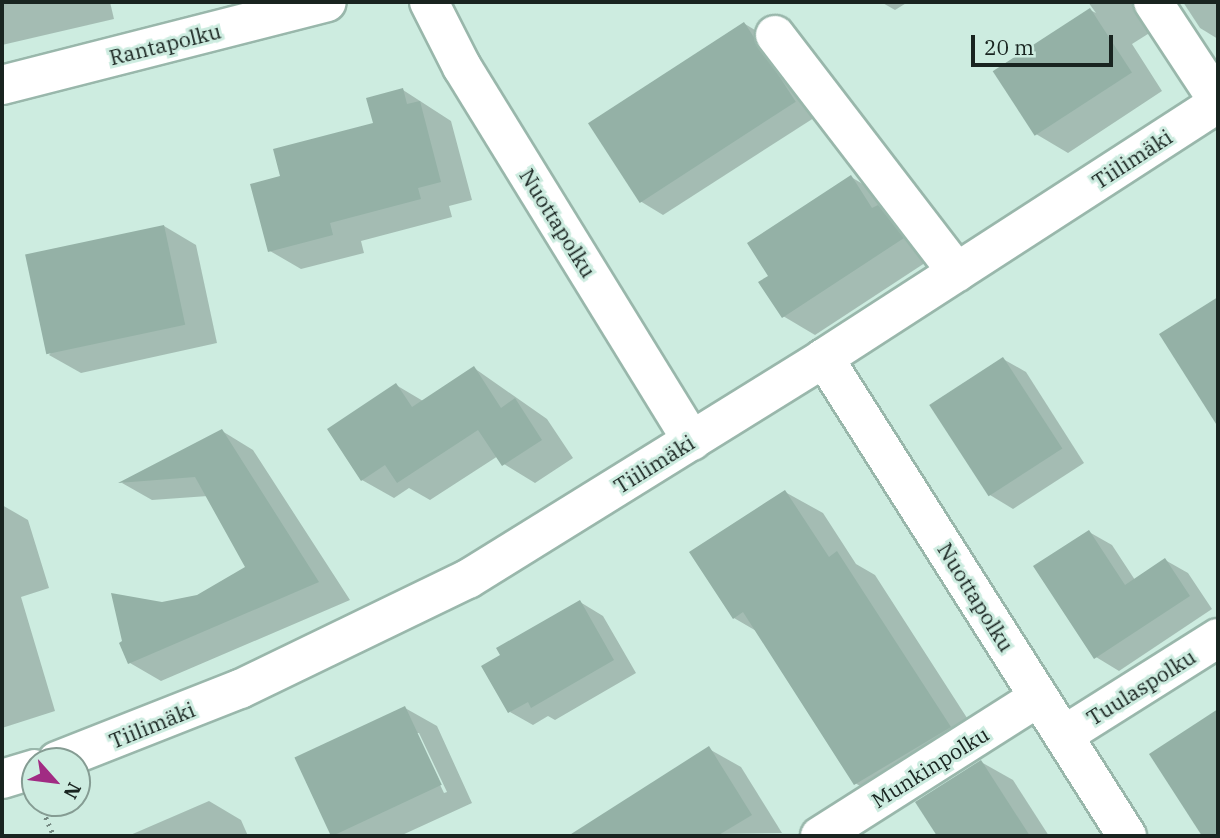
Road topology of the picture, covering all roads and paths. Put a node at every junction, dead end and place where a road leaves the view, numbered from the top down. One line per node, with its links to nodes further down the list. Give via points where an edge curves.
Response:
1 (327, 2): 5 (street, Rantapolku)
2 (429, 2): 9 (street, Nuottapolku, via 462,67)
3 (1153, 2): 6 (street)
4 (775, 35): 7 (street)
5 (2, 85)
6 (1218, 102): 7 (street, Tiilimäki)
7 (957, 272): 8 (street, Tiilimäki)
8 (824, 358): 9 (street, Tiilimäki); 11 (street, Nuottapolku)
9 (692, 441): 13 (street, Tiilimäki, via 468,579 374,628 240,689)
10 (1218, 638): 12 (street, Tuulaspolku)
11 (1039, 697): 12 (street, Nuottapolku); 18 (street, Munkinpolku)
12 (1064, 736): 19 (street, Nuottapolku)
13 (91, 748)
14 (21, 773): 15 (street)
15 (2, 779)
16 (46, 817): 17 (path)
17 (54, 836)
18 (820, 836)
19 (1127, 836)

